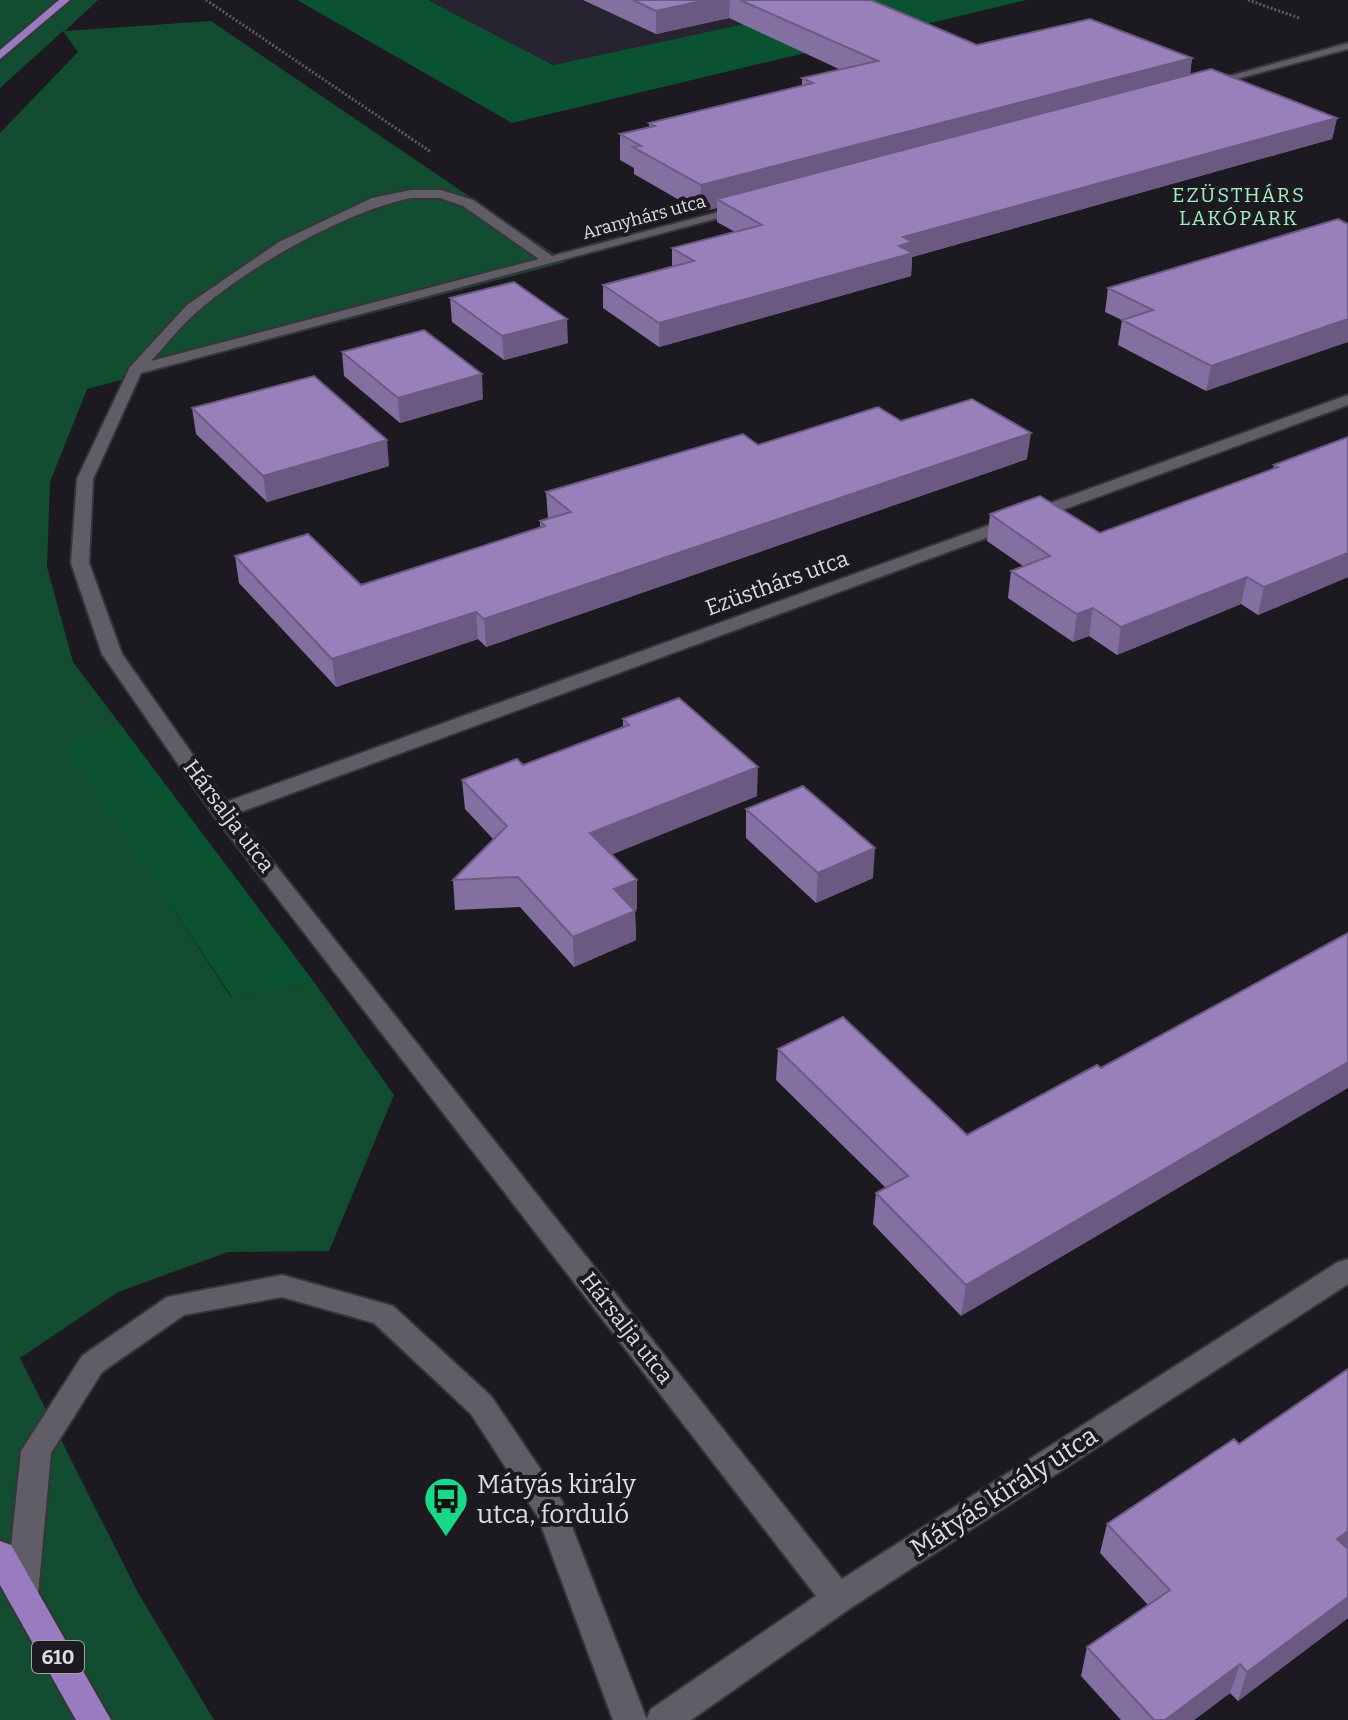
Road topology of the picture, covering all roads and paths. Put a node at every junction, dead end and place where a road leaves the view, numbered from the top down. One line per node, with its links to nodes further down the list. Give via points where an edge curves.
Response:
1 (65, 0): 4 (main road)
2 (206, 0): 6 (path)
3 (1348, 46): 5 (street)
4 (0, 56)
5 (1195, 87)
6 (436, 156)
7 (766, 203): 8 (street, Aranyhárs utca)
8 (550, 261): 9 (street, Aranyhárs utca); 9 (street, Hársalja utca, via 468,203 441,194 377,201 284,245 192,308)
9 (135, 370): 11 (street, Hársalja utca, via 85,479 80,563 112,654)
10 (1348, 400): 11 (street, Ezüsthárs utca)
11 (222, 811): 15 (street, Hársalja utca)
12 (1348, 1270): 15 (street, Mátyás király utca)
13 (0, 1555): 14 (main road, 610)
14 (22, 1595): 16 (main road, 610); 17 (street, via 36,1451 92,1364 177,1305 282,1286 383,1314 481,1405 551,1511)
15 (838, 1599): 18 (street, Mátyás király utca)
16 (94, 1720)
17 (630, 1720)
18 (663, 1720)

